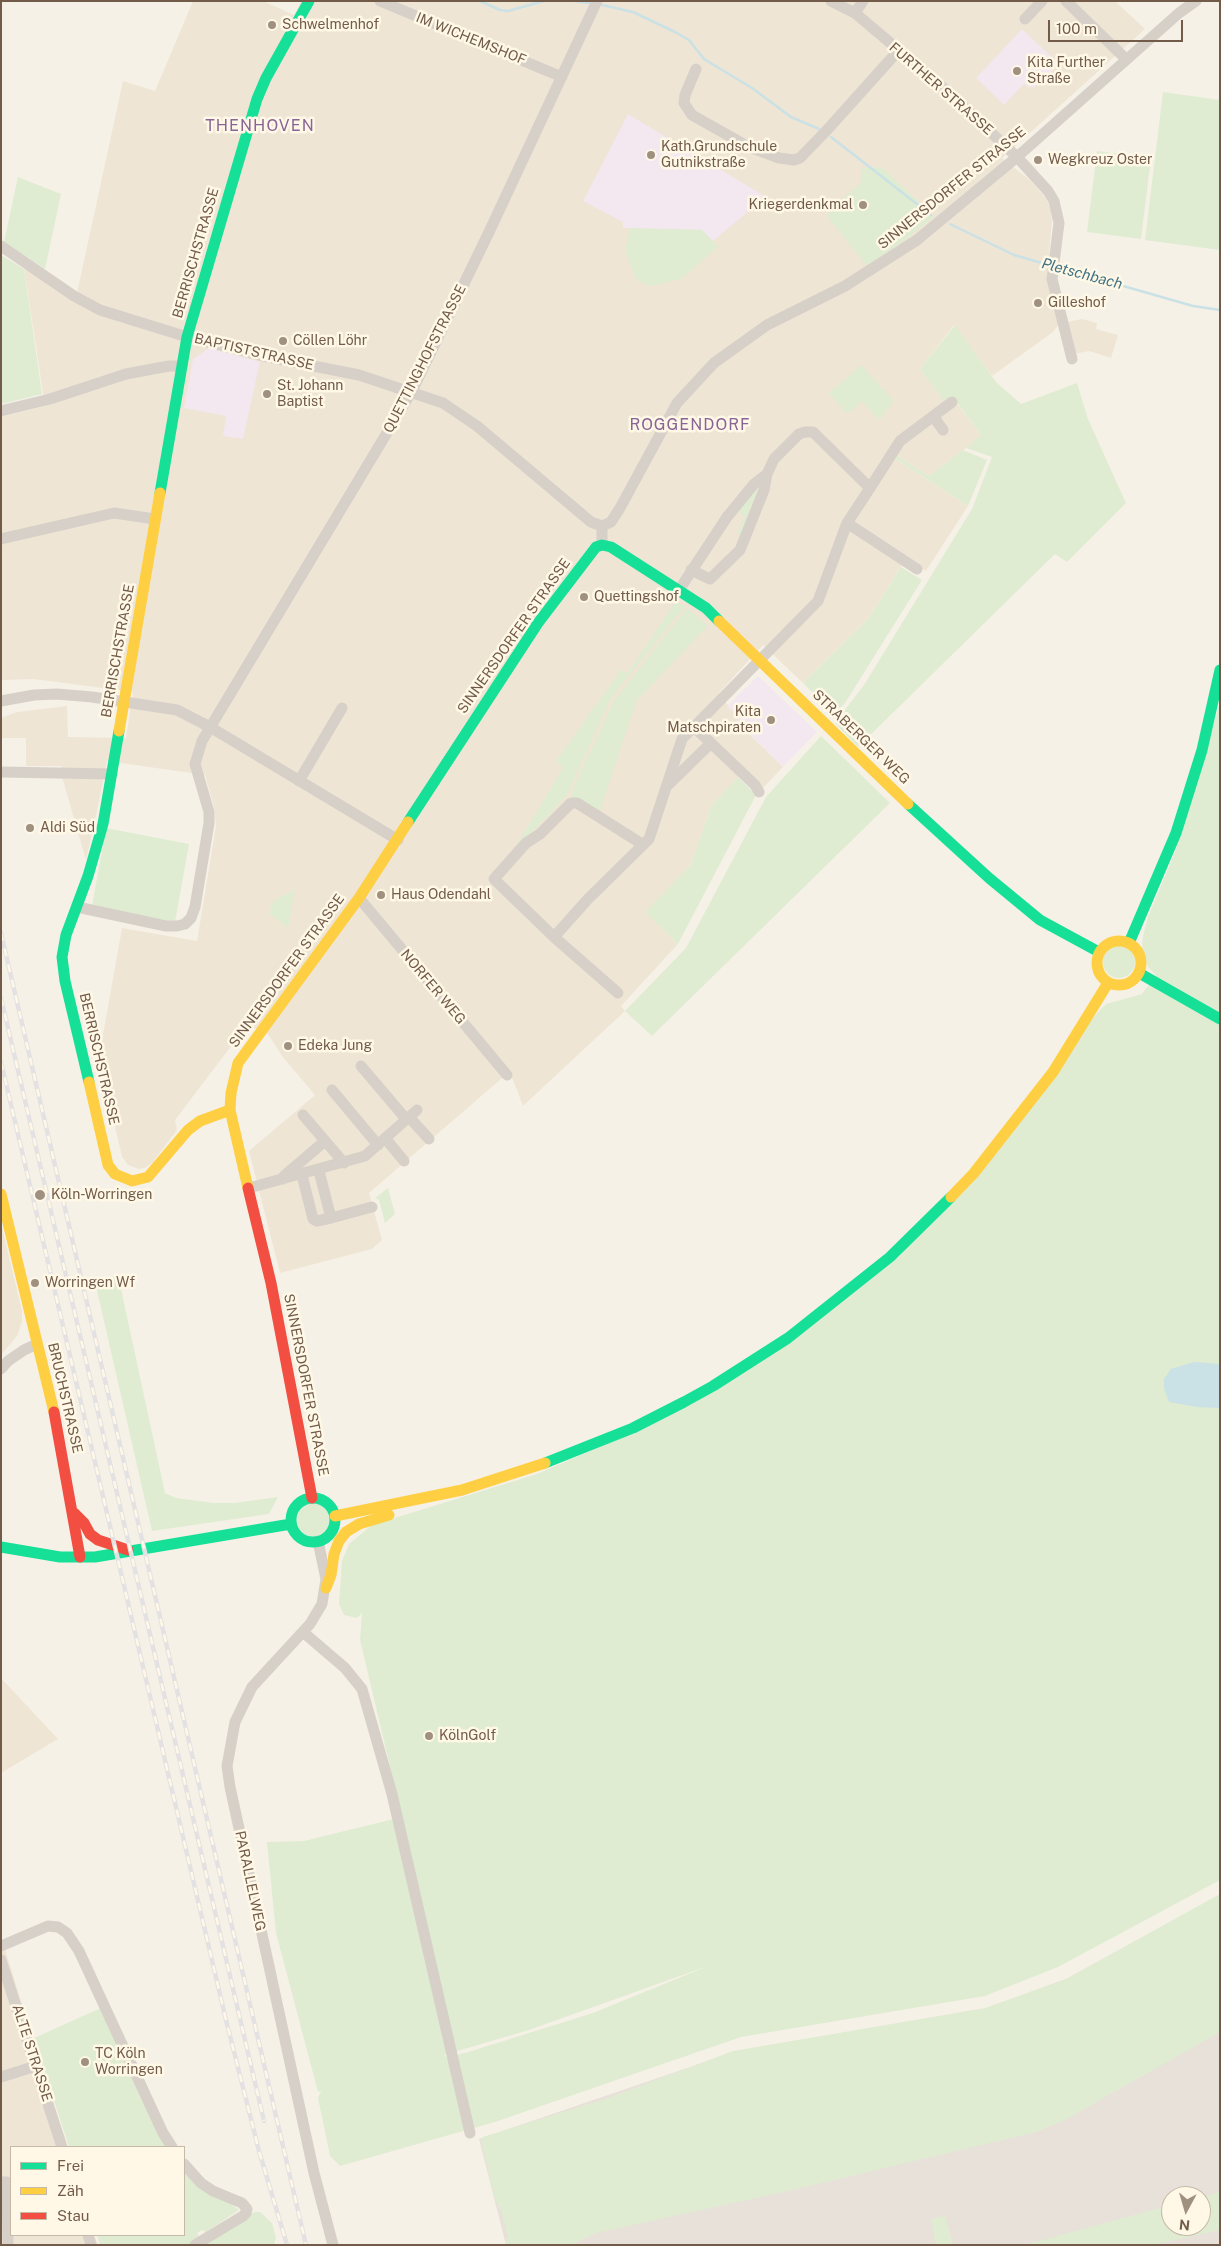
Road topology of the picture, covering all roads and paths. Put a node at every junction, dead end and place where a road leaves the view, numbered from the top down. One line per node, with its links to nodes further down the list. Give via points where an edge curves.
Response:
1 (309, 1): 17 (main road, BERRISCHSTRASSE, via 257,99)
2 (380, 1): 14 (street, IM WICHEMSHOF)
3 (596, 1): 14 (street, QUETTINGHOFSTRASSE)
4 (831, 1): 9 (street, FURTHER STRASSE)
5 (863, 1): 9 (street)
6 (1042, 1): 10 (street)
7 (1066, 1): 12 (street)
8 (1192, 2): 12 (street, SINNERSDORFER STRASSE)
9 (854, 13): 11 (street, FURTHER STRASSE)
10 (1025, 19)
11 (898, 50): 13 (street, via 827,130 800,158 794,160 747,146 692,115 684,102); 15 (street, FURTHER STRASSE)
12 (1126, 59): 15 (street, SINNERSDORFER STRASSE)
13 (696, 69)
14 (562, 77): 20 (street, QUETTINGHOFSTRASSE)
15 (1017, 157): 18 (street, FURTHER STRASSE, via 1054,201 1059,222 1052,266 1055,297); 29 (street, SINNERSDORFER STRASSE, via 899,253 845,286 767,325 714,363 676,403 620,508 611,522)
16 (1, 246): 17 (street, BAPTISTSTRASSE, via 87,304)
17 (187, 337): 19 (main road, BERRISCHSTRASSE); 20 (street, BAPTISTSTRASSE, via 359,375)
18 (1072, 359)
19 (182, 366): 22 (street, via 126,374); 27 (main road, BERRISCHSTRASSE)
20 (412, 392): 29 (street, BAPTISTSTRASSE, via 460,414 591,522); 41 (street, QUETTINGHOFSTRASSE)
21 (952, 402): 23 (street)
22 (1, 411)
23 (933, 416): 24 (street); 26 (street, via 900,441)
24 (943, 430)
25 (767, 474): 26 (street, via 774,459 799,434 813,432); 33 (street, via 754,484 727,518); 33 (street, via 764,490 740,550 710,579)
26 (870, 488): 28 (street)
27 (155, 519): 30 (street, via 114,512); 38 (main road, BERRISCHSTRASSE)
28 (847, 523): 32 (street); 35 (street, via 818,600)
29 (602, 526): 31 (street)
30 (1, 539)
31 (602, 545): 34 (main road, STRABERGER WEG); 48 (main road, SINNERSDORFER STRASSE, via 590,553 533,631)
32 (918, 569)
33 (691, 570): 34 (street)
34 (679, 590): 35 (main road, STRABERGER WEG, via 706,608)
35 (760, 660): 40 (street); 54 (main road, STRABERGER WEG, via 989,878 1040,920)
36 (1220, 670): 53 (main road, via 1202,750 1176,833)
37 (1, 701): 38 (street, via 57,694)
38 (124, 701): 41 (street, via 177,710); 44 (main road, BERRISCHSTRASSE)
39 (342, 708): 45 (street)
40 (693, 726): 42 (street); 46 (street, via 678,744)
41 (210, 727): 45 (street); 51 (street, QUETTINGHOFSTRASSE, via 195,764 209,812 209,823 191,918 185,924 166,926)
42 (711, 743): 46 (street); 47 (street)
43 (1, 772): 44 (street)
44 (112, 774): 51 (main road, BERRISCHSTRASSE, via 103,824)
45 (299, 781): 48 (street)
46 (667, 786): 49 (street, via 649,839)
47 (759, 792)
48 (398, 840): 50 (main road, SINNERSDORFER STRASSE)
49 (642, 844): 52 (street); 52 (street, via 577,803 571,803 540,834 526,843 494,879)
50 (359, 898): 60 (street, NORFER WEG); 62 (main road, SINNERSDORFER STRASSE, via 238,1063)
51 (77, 906): 62 (main road, BERRISCHSTRASSE, via 66,935 62,968 112,1170 119,1177 132,1181 148,1177 188,1130 200,1121)
52 (554, 937): 57 (street)
53 (1129, 943): 54 (main road, via 1116,940 1103,946); 55 (main road, via 1139,953)
54 (1099, 952): 56 (main road, via 1096,959 1098,973)
55 (1139, 973): 56 (main road, via 1125,984); 58 (main road)
56 (1108, 983): 80 (main road, via 1053,1072 974,1173 912,1238 825,1311 713,1386 633,1428 498,1480)
57 (618, 993)
58 (1220, 1019)
59 (361, 1066): 64 (street)
60 (507, 1075)
61 (332, 1090): 67 (street)
62 (230, 1110): 73 (main road, SINNERSDORFER STRASSE)
63 (303, 1115): 66 (street)
64 (411, 1115): 65 (street); 67 (street)
65 (429, 1139)
66 (325, 1141): 69 (street); 72 (street)
67 (381, 1142): 68 (street); 69 (street, via 365,1156)
68 (404, 1161)
69 (344, 1163): 70 (street)
70 (319, 1170): 71 (street); 76 (street)
71 (302, 1175): 72 (street); 76 (street, via 313,1219)
72 (283, 1179): 73 (street)
73 (248, 1188): 79 (main road, SINNERSDORFER STRASSE, via 271,1283)
74 (1, 1194): 77 (main road, BRUCHSTRASSE)
75 (372, 1207): 76 (street)
76 (331, 1218)
77 (37, 1344): 78 (street, via 8,1361); 81 (main road, BRUCHSTRASSE, via 60,1437)
78 (1, 1369)
79 (312, 1498): 82 (main road, via 327,1503); 83 (main road, via 305,1499 293,1509)
80 (429, 1498): 82 (main road); 88 (main road, via 410,1509 359,1524 346,1532 334,1554)
81 (74, 1513): 86 (main road, via 98,1540); 87 (main road, BRUCHSTRASSE)
82 (335, 1516): 84 (main road, via 331,1532)
83 (291, 1524): 84 (main road, via 298,1536 311,1542); 86 (main road)
84 (318, 1541): 88 (street, PARALLELWEG)
85 (1, 1547): 87 (main road)
86 (133, 1552): 87 (main road)
87 (80, 1558)
88 (326, 1588): 89 (street, PARALLELWEG, via 322,1604)
89 (303, 1632): 94 (street, via 345,1668 362,1689 390,1785); 102 (street, PARALLELWEG, via 252,1687 235,1722 227,1766 314,2173)
90 (1, 1946): 96 (street, via 48,1926 58,1927 67,1933 79,1951)
91 (1, 1960): 92 (street, ALTE STRASSE)
92 (36, 2066): 93 (street); 95 (street, ALTE STRASSE)
93 (1, 2077)
94 (470, 2133)
95 (62, 2146)
96 (171, 2146)
97 (185, 2165): 101 (street, via 201,2183 242,2203 247,2209 243,2216)
98 (1, 2182): 99 (street, via 7,2182)
99 (4, 2226): 100 (street)
100 (8, 2245)
101 (195, 2245)
102 (333, 2245)

